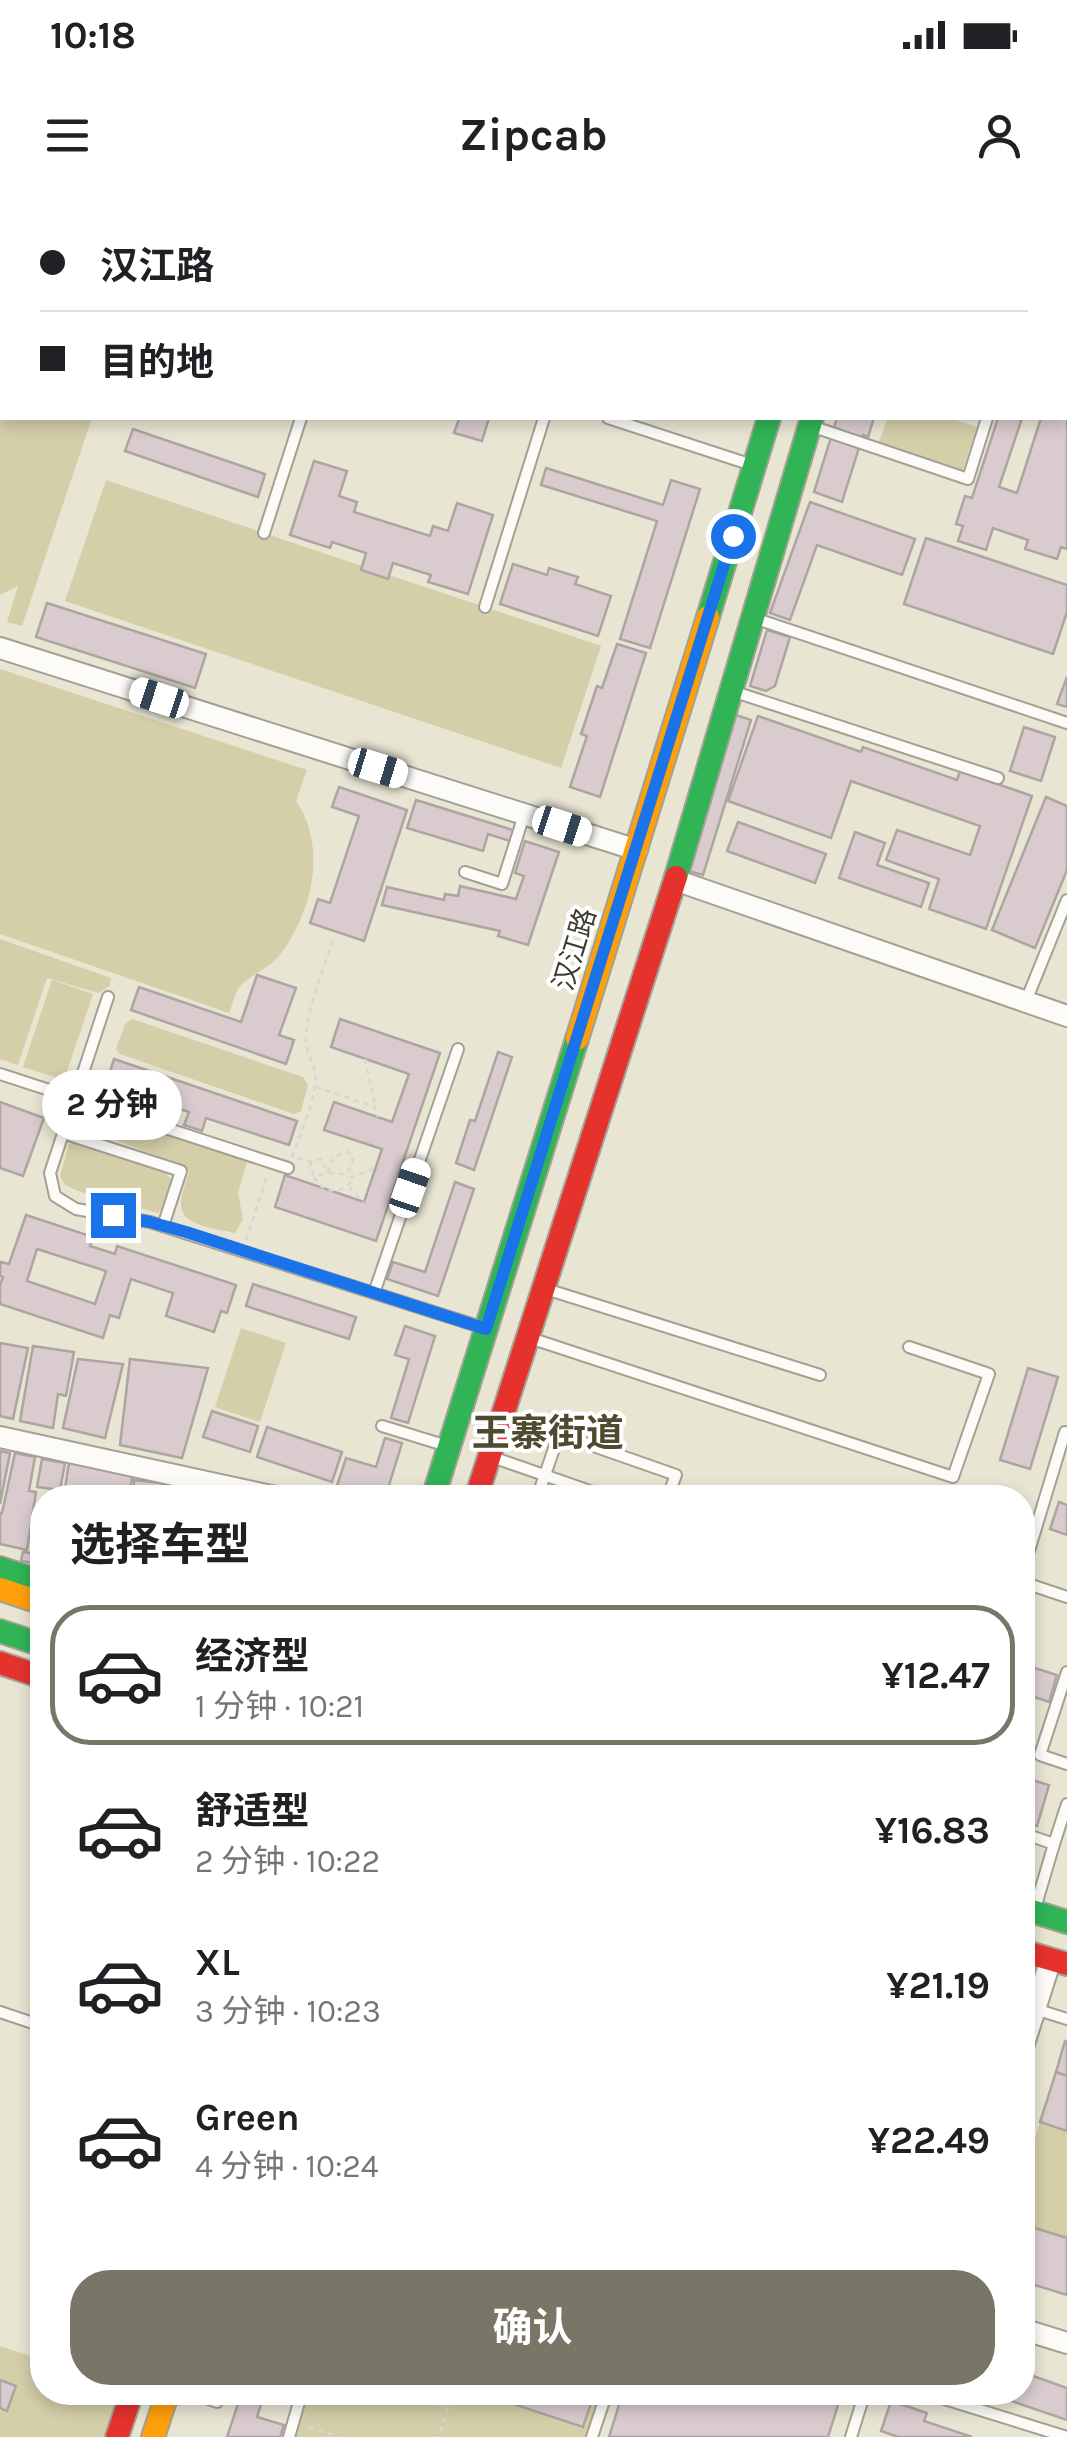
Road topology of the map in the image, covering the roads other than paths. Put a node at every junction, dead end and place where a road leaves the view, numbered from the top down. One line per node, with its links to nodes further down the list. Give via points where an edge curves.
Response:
1 (301, 420): 8 (lane)
2 (543, 420): 9 (lane)
3 (614, 420): 7 (lane)
4 (769, 420): 7 (main road, 汉江路)
5 (986, 420): 6 (lane, via 968,479)
6 (811, 422): 10 (main road)
7 (755, 466): 16 (main road, 汉江路)
8 (264, 533)
9 (485, 607)
10 (753, 618): 12 (main road); 13 (lane)
11 (0, 648): 15 (street)
12 (732, 690): 14 (lane); 18 (main road)
13 (1067, 723)
14 (998, 778)
15 (524, 814): 16 (street); 17 (lane, via 502,884)
16 (637, 850): 31 (main road, 汉江路)
17 (465, 872)
18 (675, 880): 21 (street); 29 (main road)
19 (1067, 900): 21 (lane)
20 (108, 997): 25 (lane)
21 (1026, 1001): 22 (street)
22 (1067, 1016)
23 (458, 1049): 30 (lane)
24 (0, 1074): 25 (lane)
25 (74, 1099): 26 (lane); 27 (lane)
26 (63, 1133): 28 (lane, via 50,1173 56,1196 76,1209); 28 (lane, via 181,1171)
27 (288, 1168)
28 (163, 1226): 30 (lane)
29 (543, 1288): 32 (main road); 34 (lane)
30 (374, 1293): 31 (lane)
31 (486, 1329): 38 (main road, 汉江路)
32 (527, 1338): 33 (lane, via 953,1478 989,1374); 39 (main road)
33 (909, 1347)
34 (820, 1375)
35 (382, 1426): 38 (lane)
36 (1067, 1433): 47 (lane)
37 (0, 1437): 41 (street)
38 (449, 1447): 42 (main road, 汉江路)
39 (489, 1456): 40 (lane); 43 (main road)
40 (545, 1476): 44 (lane); 45 (lane); 46 (lane, via 559,1434 676,1475)
41 (220, 1485)
42 (437, 1485)
43 (480, 1485)
44 (542, 1485)
45 (572, 1485)
46 (672, 1485)
47 (1035, 1531)
48 (2, 1574): 49 (main road); 51 (main road)
49 (30, 1580)
50 (1035, 1586): 52 (lane)
51 (30, 1594)
52 (1067, 1597)
53 (0, 1631): 54 (main road)
54 (30, 1641)
55 (0, 1663): 57 (main road)
56 (1067, 1672): 58 (lane, via 1040,1755)
57 (30, 1673)
58 (1067, 1764)
59 (1067, 1804): 61 (lane)
60 (1035, 1837): 61 (lane)
61 (1054, 1844): 62 (lane)
62 (1035, 1892)
63 (1035, 1912): 64 (main road)
64 (1067, 1922)
65 (1035, 1955): 66 (main road)
66 (1059, 1962): 67 (street)
67 (1036, 2008): 68 (street); 70 (lane)
68 (1035, 2011)
69 (0, 2012): 71 (lane)
70 (1067, 2020)
71 (30, 2022)
72 (1035, 2333): 73 (street)
73 (1067, 2343)
74 (128, 2405): 80 (main road)
75 (163, 2405): 81 (main road)
76 (299, 2405): 82 (lane)
77 (603, 2405): 83 (lane)
78 (861, 2405): 84 (lane)
79 (964, 2405): 85 (lane)
80 (117, 2437)
81 (152, 2437)
82 (289, 2437)
83 (592, 2437)
84 (851, 2437)
85 (1067, 2437)

